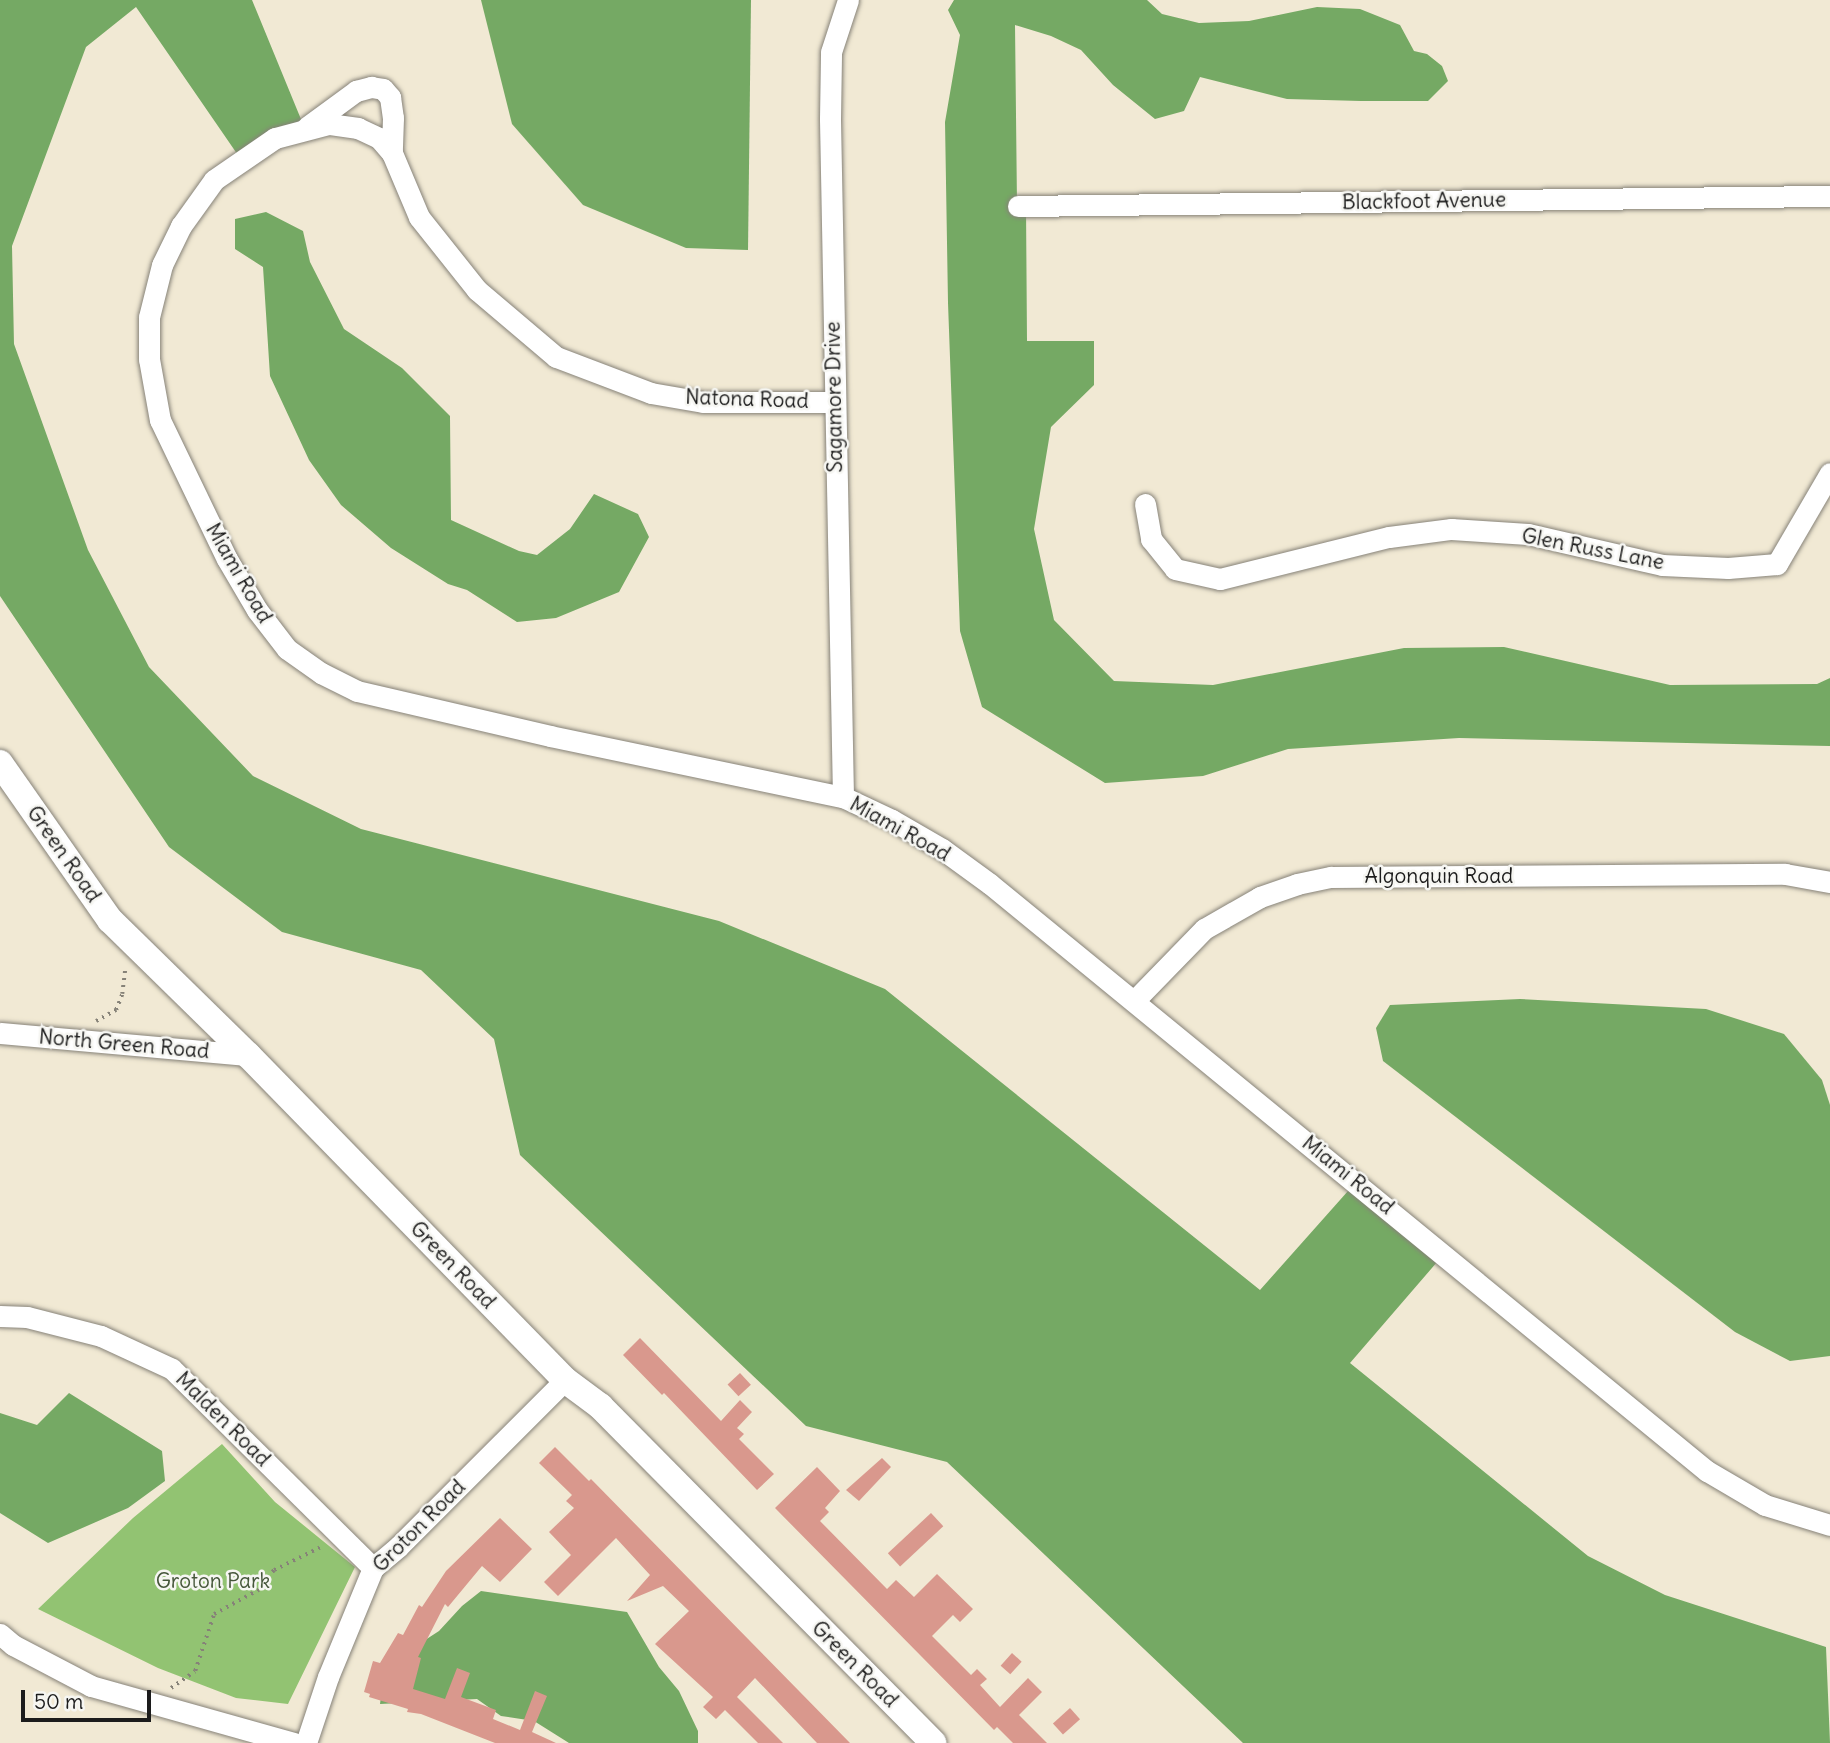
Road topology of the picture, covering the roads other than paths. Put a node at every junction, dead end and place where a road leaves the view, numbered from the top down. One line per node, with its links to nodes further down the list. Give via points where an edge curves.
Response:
1 (848, 0): 7 (street, Sagamore Drive, via 831,52)
2 (328, 124): 3 (street, Miami Road); 4 (street, Natona Road, via 358,128 379,138)
3 (305, 129): 4 (street, Natona Road, via 356,90 383,89 390,97 393,118); 11 (street, Miami Road, via 275,138 214,180 181,226 163,265 149,317 149,359 160,420 227,559 257,610 288,649 357,691 398,702)
4 (392, 153): 7 (street, Natona Road, via 419,217 477,290 556,357 651,393 703,402)
5 (1830, 196): 6 (street, Blackfoot Avenue)
6 (1017, 206)
7 (834, 402): 11 (street, Sagamore Drive)
8 (1830, 473): 9 (street, Glen Russ Lane, via 1777,564 1728,568 1662,565 1528,534 1451,529 1389,537 1220,579 1175,569 1151,539)
9 (1145, 504)
10 (0, 763): 15 (main road, Green Road, via 110,920)
11 (843, 797): 13 (street, Miami Road, via 942,849)
12 (1830, 882): 13 (street, Algonquin Road, via 1785,874 1331,877 1260,897 1204,929)
13 (1135, 1000): 18 (street, Miami Road, via 1707,1471 1765,1505)
14 (0, 1033): 15 (street, North Green Road)
15 (248, 1055): 17 (main road, Green Road)
16 (0, 1315): 19 (street, Malden Road, via 27,1317 101,1336 172,1369)
17 (565, 1380): 19 (street, Groton Road); 23 (main road, Green Road, via 600,1406)
18 (1830, 1525)
19 (373, 1568): 22 (street, Groton Road)
20 (0, 1634): 21 (street, via 92,1686)
21 (294, 1743)
22 (306, 1743)
23 (934, 1743)

